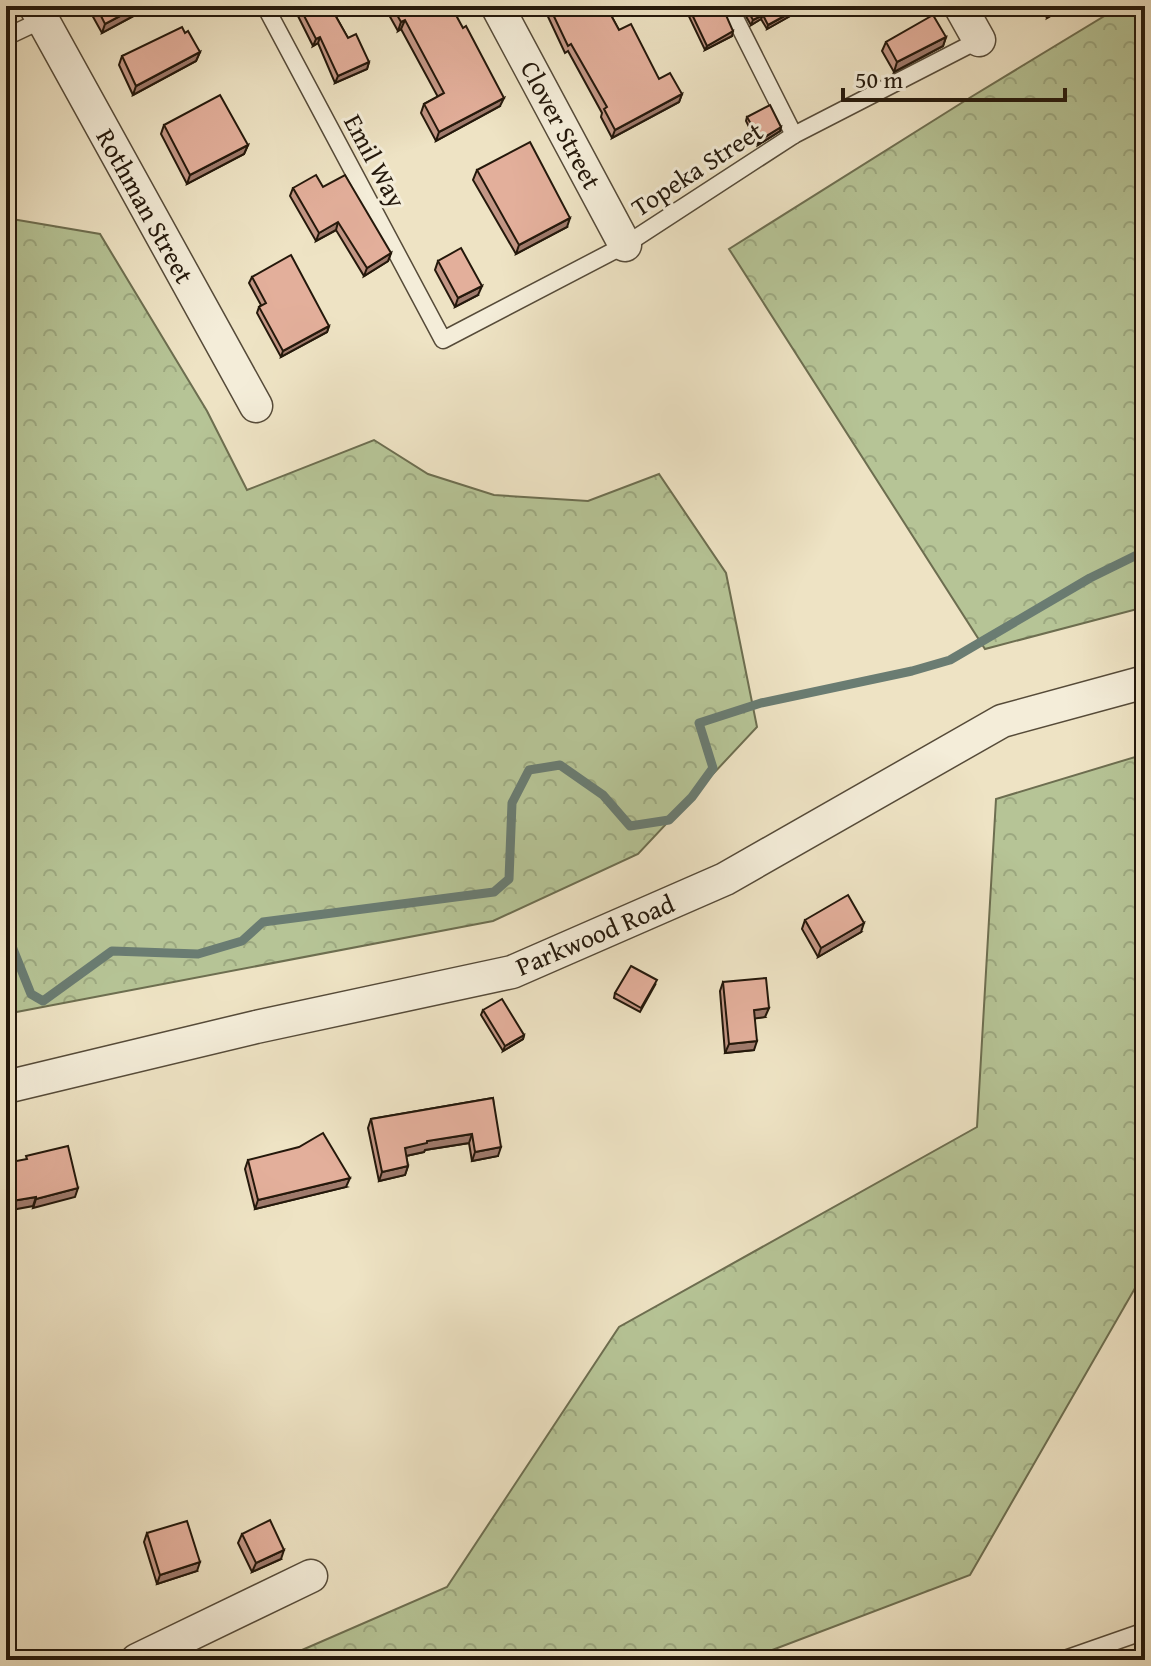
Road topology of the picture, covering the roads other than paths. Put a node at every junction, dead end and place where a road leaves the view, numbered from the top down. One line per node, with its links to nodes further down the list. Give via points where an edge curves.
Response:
1 (265, 6): 10 (lane, Emil Way)
2 (497, 6): 9 (street, Clover Street)
3 (729, 6): 8 (lane)
4 (960, 6): 7 (street)
5 (39, 13): 6 (lane); 11 (street, Rothman Street)
6 (6, 37)
7 (979, 40): 8 (lane, Topeka Street)
8 (794, 135): 9 (lane, Topeka Street)
9 (625, 245): 10 (lane, Topeka Street)
10 (443, 340)
11 (256, 406)
12 (1145, 682): 13 (street, Parkwood Road, via 1002,721 725,879 512,972)
13 (6, 1087)
14 (311, 1576): 16 (street)
15 (1145, 1631): 17 (lane)
16 (137, 1660)
17 (1062, 1660)

